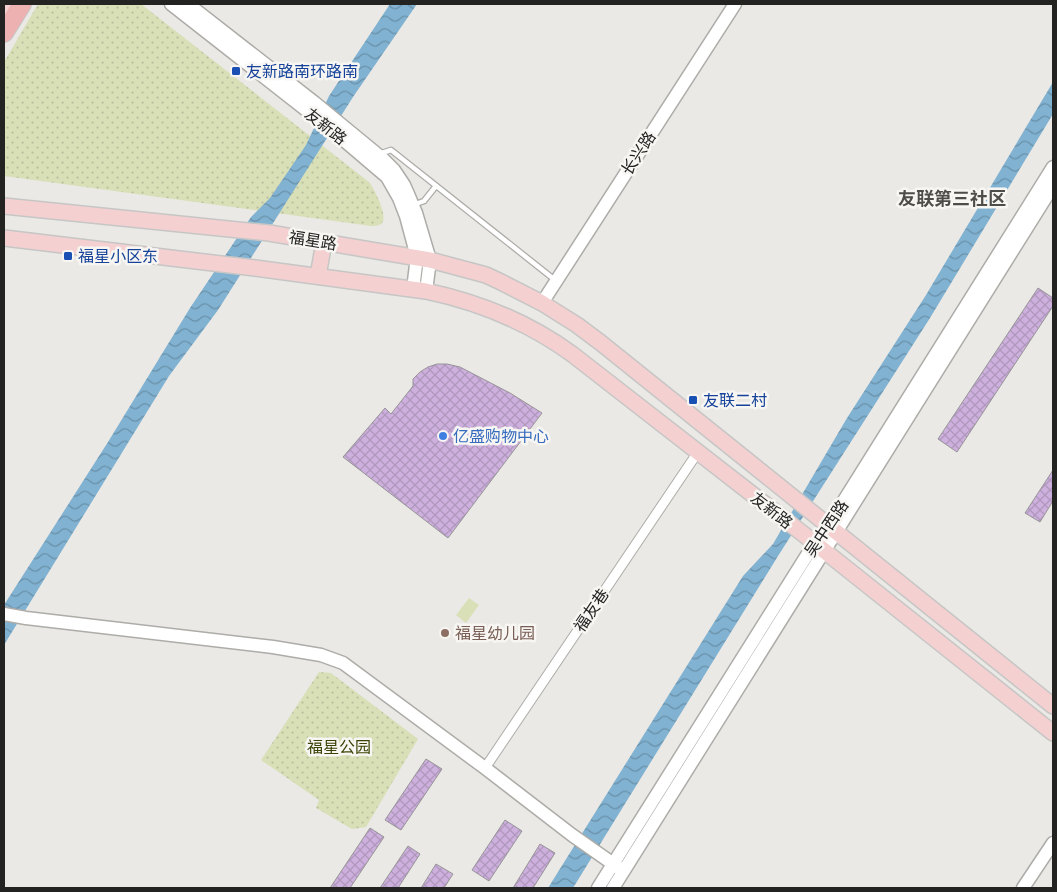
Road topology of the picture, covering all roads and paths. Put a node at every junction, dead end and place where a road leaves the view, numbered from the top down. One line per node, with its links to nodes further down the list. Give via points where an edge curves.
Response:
1 (10, 4): 6 (main road)
2 (22, 4): 7 (highway)
3 (171, 4): 8 (main road, 友新路)
4 (188, 4): 8 (main road, 友新路)
5 (735, 4): 20 (main road, 长兴路)
6 (4, 14)
7 (4, 33)
8 (311, 107): 9 (main road, 友新路)
9 (337, 128): 10 (main road, 友新路); 18 (main road, 友新路, via 391,182)
10 (377, 154): 12 (lane, via 391,150); 14 (main road, 友新路, via 400,178)
11 (1053, 167): 25 (main road, 吴中西路)
12 (436, 186): 14 (lane, via 424,200); 20 (lane)
13 (1053, 186): 25 (main road, 吴中西路)
14 (413, 205): 18 (main road, 友新路)
15 (4, 206): 17 (main road, 福星路, via 269,233)
16 (4, 238): 19 (main road)
17 (324, 242): 18 (main road, 福星路); 19 (main road)
18 (424, 258): 21 (main road, 友新路); 22 (main road, 福星路, via 486,275)
19 (318, 276): 21 (main road)
20 (556, 281): 22 (main road, 长兴路)
21 (419, 290): 24 (main road, 友新路, via 479,305 512,318 565,348)
22 (542, 303): 23 (main road, 福星路)
23 (601, 343): 25 (main road, 友新路)
24 (698, 452): 26 (main road, 友新路); 30 (street, 福友巷)
25 (832, 529): 26 (main road, 吴中西路); 28 (main road, 友新路)
26 (819, 548): 29 (main road, 友新路); 32 (main road, 吴中西路)
27 (4, 614): 30 (main road, via 322,655 343,663)
28 (1053, 706)
29 (1053, 734)
30 (485, 768): 32 (main road)
31 (1053, 843): 35 (main road)
32 (619, 868): 33 (main road, 吴中西路); 34 (main road, 吴中西路)
33 (598, 888)
34 (613, 888)
35 (1023, 888)

